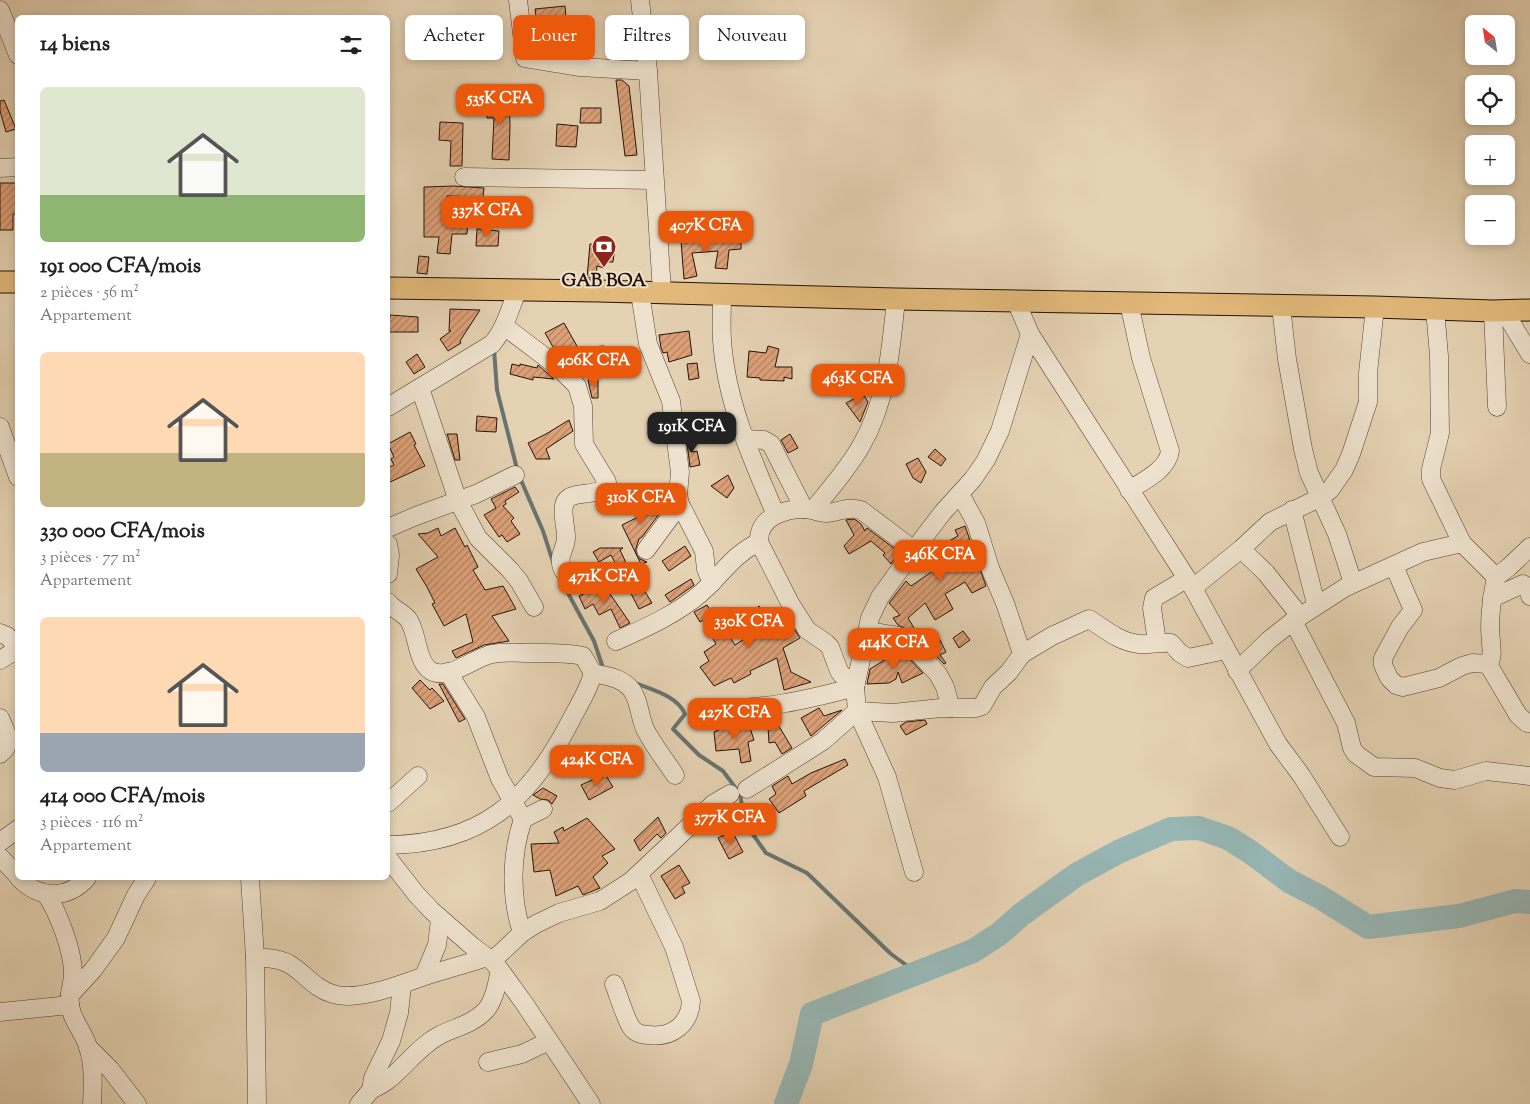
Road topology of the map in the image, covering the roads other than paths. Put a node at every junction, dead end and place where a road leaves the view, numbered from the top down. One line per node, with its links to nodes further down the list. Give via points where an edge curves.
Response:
1 (518, 0): 5 (street, via 525,58 580,67)
2 (640, 0): 5 (street)
3 (0, 10): 4 (street)
4 (15, 48)
5 (648, 72): 9 (street)
6 (15, 167): 7 (street)
7 (0, 168)
8 (464, 177): 9 (street)
9 (654, 180): 12 (street)
10 (390, 288): 11 (main road)
11 (517, 291): 13 (main road); 23 (street)
12 (662, 292): 13 (main road); 14 (main road)
13 (640, 293): 37 (street, via 648,344 671,401 680,472)
14 (722, 294): 15 (main road); 30 (street, via 722,341 730,387)
15 (896, 299): 16 (main road); 38 (street, via 885,386 879,407 861,447)
16 (1016, 301): 17 (main road); 24 (street)
17 (1129, 303): 18 (main road); 33 (street, via 1141,358 1170,450 1167,462)
18 (1281, 306): 19 (main road); 35 (street, via 1298,426 1309,474)
19 (1375, 307): 20 (main road); 35 (street, via 1368,402 1344,470 1330,490)
20 (1435, 309): 22 (main road); 43 (street, via 1440,433 1430,475)
21 (1530, 310): 22 (main road)
22 (1499, 311): 25 (street); 28 (street)
23 (504, 326): 26 (street, via 492,344); 49 (street, via 557,366 576,386 583,406 584,444 607,482 600,492 570,496 565,501 565,545 560,555)
24 (1030, 334): 33 (street); 34 (street, via 1000,432 986,460)
25 (1530, 354)
26 (420, 388): 27 (street); 36 (street)
27 (390, 406)
28 (1497, 407)
29 (1, 437): 31 (street)
30 (745, 439): 38 (street, via 764,440 771,444); 40 (street)
31 (15, 470)
32 (515, 475): 36 (street)
33 (1129, 490): 52 (street)
34 (960, 494): 47 (street); 67 (street, via 976,523)
35 (1321, 496): 39 (street); 53 (street)
36 (458, 501): 41 (street); 58 (street, via 478,538 519,581)
37 (680, 504): 46 (street); 51 (street, via 704,551)
38 (808, 510): 40 (street); 47 (street, via 826,513 848,508 861,510)
39 (1292, 510): 45 (street, via 1270,522); 56 (street)
40 (776, 515): 42 (street, via 762,526)
41 (390, 527)
42 (759, 542): 51 (street, via 737,555); 73 (street, via 807,630 826,643 839,671)
43 (1462, 543): 48 (street, via 1423,552); 50 (street)
44 (1530, 547): 50 (street)
45 (1241, 549): 52 (street); 59 (street, via 1272,580)
46 (646, 550)
47 (914, 550): 60 (street, via 880,597)
48 (1394, 566): 53 (street); 69 (street, via 1413,610 1383,658 1389,678 1403,687 1439,678 1472,663)
49 (563, 570)
50 (1496, 577): 55 (street)
51 (712, 583): 62 (street, via 691,601)
52 (1189, 583): 63 (street, via 1154,598 1152,608); 66 (street)
53 (1353, 583): 56 (street)
54 (1530, 596): 55 (street, via 1523,584)
55 (1492, 598): 69 (street, via 1492,656)
56 (1316, 604): 59 (street)
57 (390, 605): 71 (street, via 408,619 420,655 430,670)
58 (534, 607)
59 (1296, 618): 70 (street); 82 (street, via 1346,723 1352,748 1374,767 1415,768 1455,780 1486,771)
60 (867, 631): 73 (street); 75 (street, via 898,636 908,642 938,674)
61 (0, 633): 64 (street)
62 (616, 641)
63 (1157, 642): 66 (street, via 1171,643 1188,658); 67 (street, via 1140,644 1124,640 1089,619)
64 (15, 645)
65 (15, 650): 68 (street)
66 (1226, 650): 70 (street)
67 (1022, 654): 75 (street, via 993,687 982,706)
68 (0, 660)
69 (1488, 664): 78 (street, via 1518,714 1527,724)
70 (1237, 671): 88 (street, via 1278,744)
71 (448, 672): 72 (street, via 504,652 553,652 582,656); 84 (street, via 476,718 497,773)
72 (593, 673): 80 (street, via 611,676 630,687 648,735); 84 (street, via 559,742 532,782)
73 (856, 685): 74 (street, via 762,708); 76 (street)
74 (709, 708)
75 (951, 708): 76 (street, via 893,713)
76 (857, 711): 93 (street, via 887,777); 95 (street, via 823,740 713,804)
77 (0, 718): 79 (street, via 9,743)
78 (1530, 723)
79 (0, 754)
80 (675, 775)
81 (418, 776): 83 (street)
82 (1530, 776)
83 (390, 801)
84 (513, 801): 86 (street); 90 (street, via 490,820 450,837)
85 (543, 808): 86 (street)
86 (522, 818): 102 (street, via 516,843 513,896)
87 (15, 831): 89 (street)
88 (1340, 837)
89 (0, 842)
90 (390, 845)
91 (0, 857): 94 (street)
92 (390, 861): 101 (street)
93 (914, 872)
94 (15, 874)
95 (639, 874): 102 (street, via 600,901 559,913); 106 (street, via 674,947 691,1001 688,1017 682,1025 665,1035 636,1032)
96 (21, 880): 100 (street, via 32,890)
97 (85, 880): 100 (street, via 72,890)
98 (146, 880): 108 (street, via 116,938)
99 (250, 880): 103 (street)
100 (46, 894): 108 (street, via 61,924 73,963)
101 (440, 918): 104 (street); 105 (street, via 437,945)
102 (522, 933): 104 (street)
103 (255, 958): 107 (street, via 288,963 312,984 343,996); 116 (street)
104 (493, 963): 105 (street); 110 (street); 113 (street, via 493,998 477,1019 423,1046 386,1082)
105 (424, 976): 107 (street)
106 (614, 984)
107 (402, 985): 113 (street, via 396,1028 373,1078)
108 (70, 1000): 109 (street); 111 (street, via 72,1014)
109 (0, 1012)
110 (549, 1041): 112 (street, via 522,1054); 118 (street)
111 (88, 1046): 114 (street); 115 (street)
112 (488, 1062)
113 (371, 1090): 117 (street)
114 (92, 1104)
115 (137, 1104)
116 (257, 1104)
117 (359, 1104)
118 (591, 1104)

